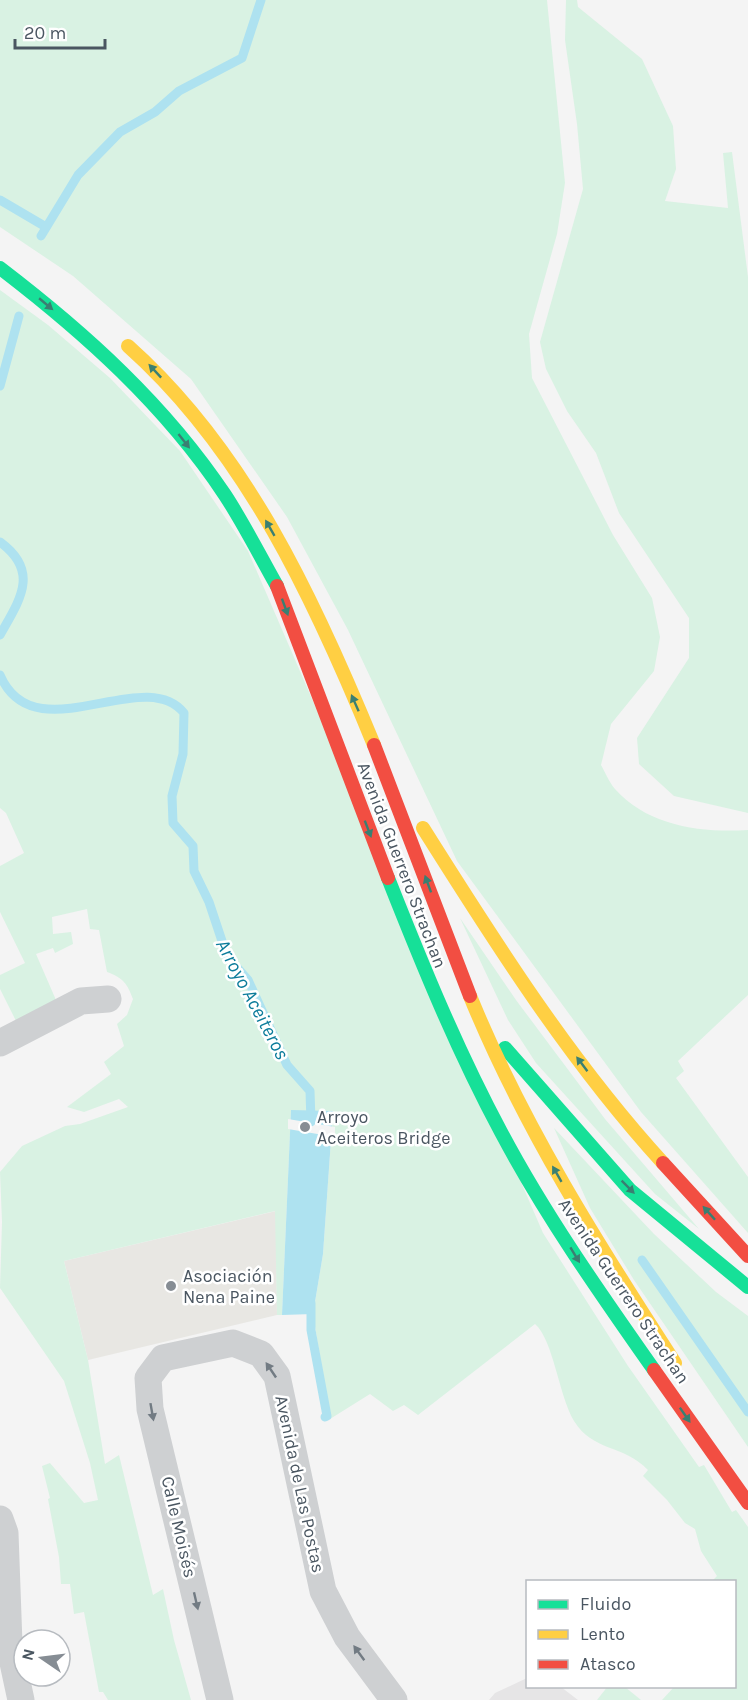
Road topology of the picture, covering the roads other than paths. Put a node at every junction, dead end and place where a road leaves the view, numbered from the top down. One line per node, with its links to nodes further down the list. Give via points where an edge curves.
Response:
1 (0, 268): 4 (main road, Avenida Guerrero Strachan, one-way to 4, via 133,380 225,495 278,587)
2 (117, 336): 3 (main road, Avenida Guerrero Strachan, one-way to 2, via 300,579 242,479 195,414)
3 (377, 751): 6 (main road, Avenida Guerrero Strachan, one-way to 3); 8 (main road, one-way to 3, via 632,1129 520,982)
4 (344, 766): 6 (main road, via 378,819 443,980); 12 (main road, Avenida Guerrero Strachan, one-way to 12, via 429,983 501,1133 587,1275)
5 (108, 999): 7 (street, via 81,1001)
6 (479, 1017): 9 (main road, one-way to 9, via 630,1190); 11 (main road, Avenida Guerrero Strachan, one-way to 6, via 608,1261 524,1117)
7 (0, 1043)
8 (748, 1256)
9 (748, 1287)
10 (163, 1358): 15 (street, Calle Moisés, one-way to 15, via 148,1378 150,1409); 16 (street, Avenida de Las Postas, one-way to 10, via 347,1637 323,1591 277,1376 261,1354 232,1343)
11 (680, 1370)
12 (748, 1503)
13 (0, 1519): 14 (street, via 5,1533 9,1644)
14 (21, 1700)
15 (220, 1700)
16 (394, 1700)

